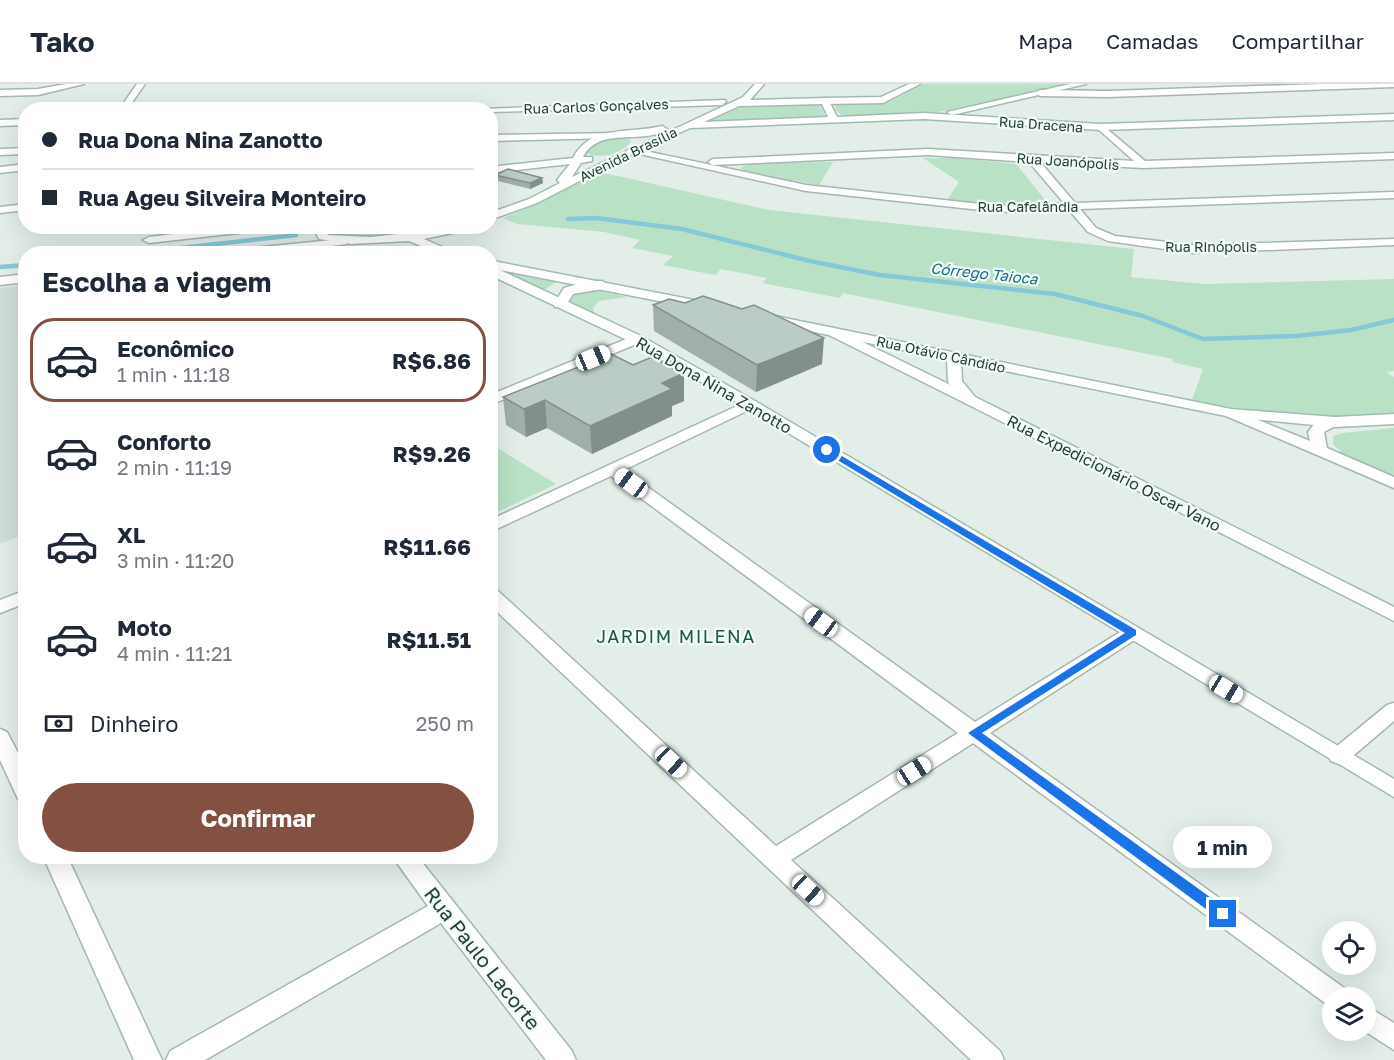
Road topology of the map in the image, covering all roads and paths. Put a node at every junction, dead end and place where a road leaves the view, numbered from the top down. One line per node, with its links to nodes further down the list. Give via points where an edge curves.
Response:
1 (80, 84): 9 (street, via 38,92)
2 (141, 84): 13 (street)
3 (748, 84): 14 (street, Avenida Brasília, via 736,96)
4 (760, 84): 16 (street, Avenida Brasília, via 750,97)
5 (916, 84): 12 (street, Rua Carlos Gonçalves, via 883,100)
6 (1082, 84): 10 (street)
7 (1092, 84): 11 (street)
8 (1394, 84): 11 (street)
9 (0, 93)
10 (1040, 93): 11 (street); 19 (street)
11 (1128, 93)
12 (825, 101): 16 (street, Rua Carlos Gonçalves); 22 (street)
13 (129, 102)
14 (722, 102): 15 (street, Rua Carlos Gonçalves); 16 (street, Rua Carlos Gonçalves); 17 (street, Avenida Brasília)
15 (697, 103): 17 (street, Rua Carlos Gonçalves); 18 (street, Rua Carlos Gonçalves)
16 (738, 103): 26 (street, Avenida Brasília)
17 (711, 108): 29 (street, Avenida Brasília, via 660,130)
18 (498, 109)
19 (958, 111): 20 (street); 23 (street)
20 (924, 116): 22 (street, Rua Dracena); 23 (street, Rua Dracena)
21 (1394, 117): 27 (street, Rua Dracena)
22 (834, 119): 26 (street, Rua Dracena)
23 (999, 121): 27 (street, Rua Dracena)
24 (18, 122): 25 (street)
25 (0, 123)
26 (689, 125): 32 (street, Avenida Brasília)
27 (1101, 127): 39 (street)
28 (614, 135): 29 (street, Avenida Brasília); 30 (street); 36 (street, Avenida Brasília, via 590,143)
29 (625, 135): 32 (street, via 639,140)
30 (498, 138)
31 (18, 151): 33 (street)
32 (630, 151): 36 (street); 38 (street, Rua Cafelândia); 51 (street, Avenida Brasília, via 558,189)
33 (0, 152)
34 (1394, 156): 39 (street, Rua Joanópolis)
35 (1032, 159): 37 (street, Rua Joanópolis, via 928,152); 39 (street, Rua Joanópolis); 48 (street, Rua Rinópolis)
36 (578, 160): 40 (street); 45 (street, Avenida Brasília, via 576,168)
37 (741, 160): 38 (street, Rua Joanópolis); 44 (street)
38 (687, 163): 44 (street, Rua Cafelândia)
39 (1144, 165)
40 (530, 166): 42 (street); 45 (street, via 555,171)
41 (18, 168): 43 (street)
42 (498, 169)
43 (0, 170)
44 (724, 171): 48 (street, Rua Cafelândia, via 815,189 990,208)
45 (564, 179): 47 (street, Avenida Brasília, via 523,200)
46 (1394, 195): 48 (street, Rua Cafelândia)
47 (498, 206)
48 (1070, 207): 59 (street, Rua Rinópolis, via 1100,235 1143,244 1193,249)
49 (18, 208): 50 (street)
50 (0, 210)
51 (498, 214)
52 (202, 234): 57 (street)
53 (322, 234): 58 (street)
54 (421, 234): 56 (street)
55 (453, 234): 62 (street, via 444,240)
56 (400, 237): 58 (street); 61 (street)
57 (149, 240)
58 (343, 242): 60 (street)
59 (1394, 242)
60 (306, 246)
61 (434, 246)
62 (446, 246)
63 (498, 266): 67 (street)
64 (498, 274): 68 (street, Rua Dona Nina Zanotto)
65 (18, 279): 66 (street)
66 (0, 281)
67 (602, 285): 68 (street, via 568,291); 69 (street)
68 (560, 304): 72 (street, Rua Dona Nina Zanotto)
69 (720, 309)
70 (754, 316): 71 (street, Rua Otávio Cândido)
71 (834, 332): 73 (street, Rua Otávio Cândido); 75 (street, Rua Expedicionário Oscar Vano)
72 (636, 339): 77 (street); 80 (street, Rua Dona Nina Zanotto)
73 (912, 348): 74 (street, Rua Otávio Cândido); 75 (street)
74 (954, 357): 79 (street, via 955,382); 81 (street, Rua Otávio Cândido)
75 (902, 366): 79 (street, Rua Expedicionário Oscar Vano)
76 (498, 390): 77 (street)
77 (506, 394): 78 (street)
78 (498, 398)
79 (970, 400): 91 (street, Rua Expedicionário Oscar Vano)
80 (750, 404): 85 (street); 92 (street, Rua Dona Nina Zanotto)
81 (1231, 414): 83 (street, Rua Otávio Cândido); 84 (street)
82 (1394, 420): 83 (street, Rua Otávio Cândido)
83 (1335, 422): 84 (street, via 1320,426 1316,432)
84 (1319, 450): 86 (street)
85 (612, 470): 87 (street); 94 (street)
86 (1394, 483)
87 (498, 523)
88 (18, 599): 90 (street)
89 (498, 601): 99 (street)
90 (0, 607)
91 (1394, 615)
92 (1132, 633): 94 (street); 96 (street, Rua Dona Nina Zanotto)
93 (1394, 710): 96 (street)
94 (974, 733): 99 (street); 103 (street)
95 (0, 737): 97 (street)
96 (1339, 756): 98 (street, Rua Dona Nina Zanotto)
97 (18, 776)
98 (1394, 789)
99 (774, 859): 109 (street)
100 (59, 864): 106 (street)
101 (409, 864): 102 (street, Rua Paulo Lacorte)
102 (444, 909): 107 (street); 108 (street, Rua Paulo Lacorte)
103 (1323, 987)
104 (1376, 1025): 105 (street)
105 (1394, 1038)
106 (148, 1060)
107 (180, 1060)
108 (562, 1060)
109 (990, 1060)

